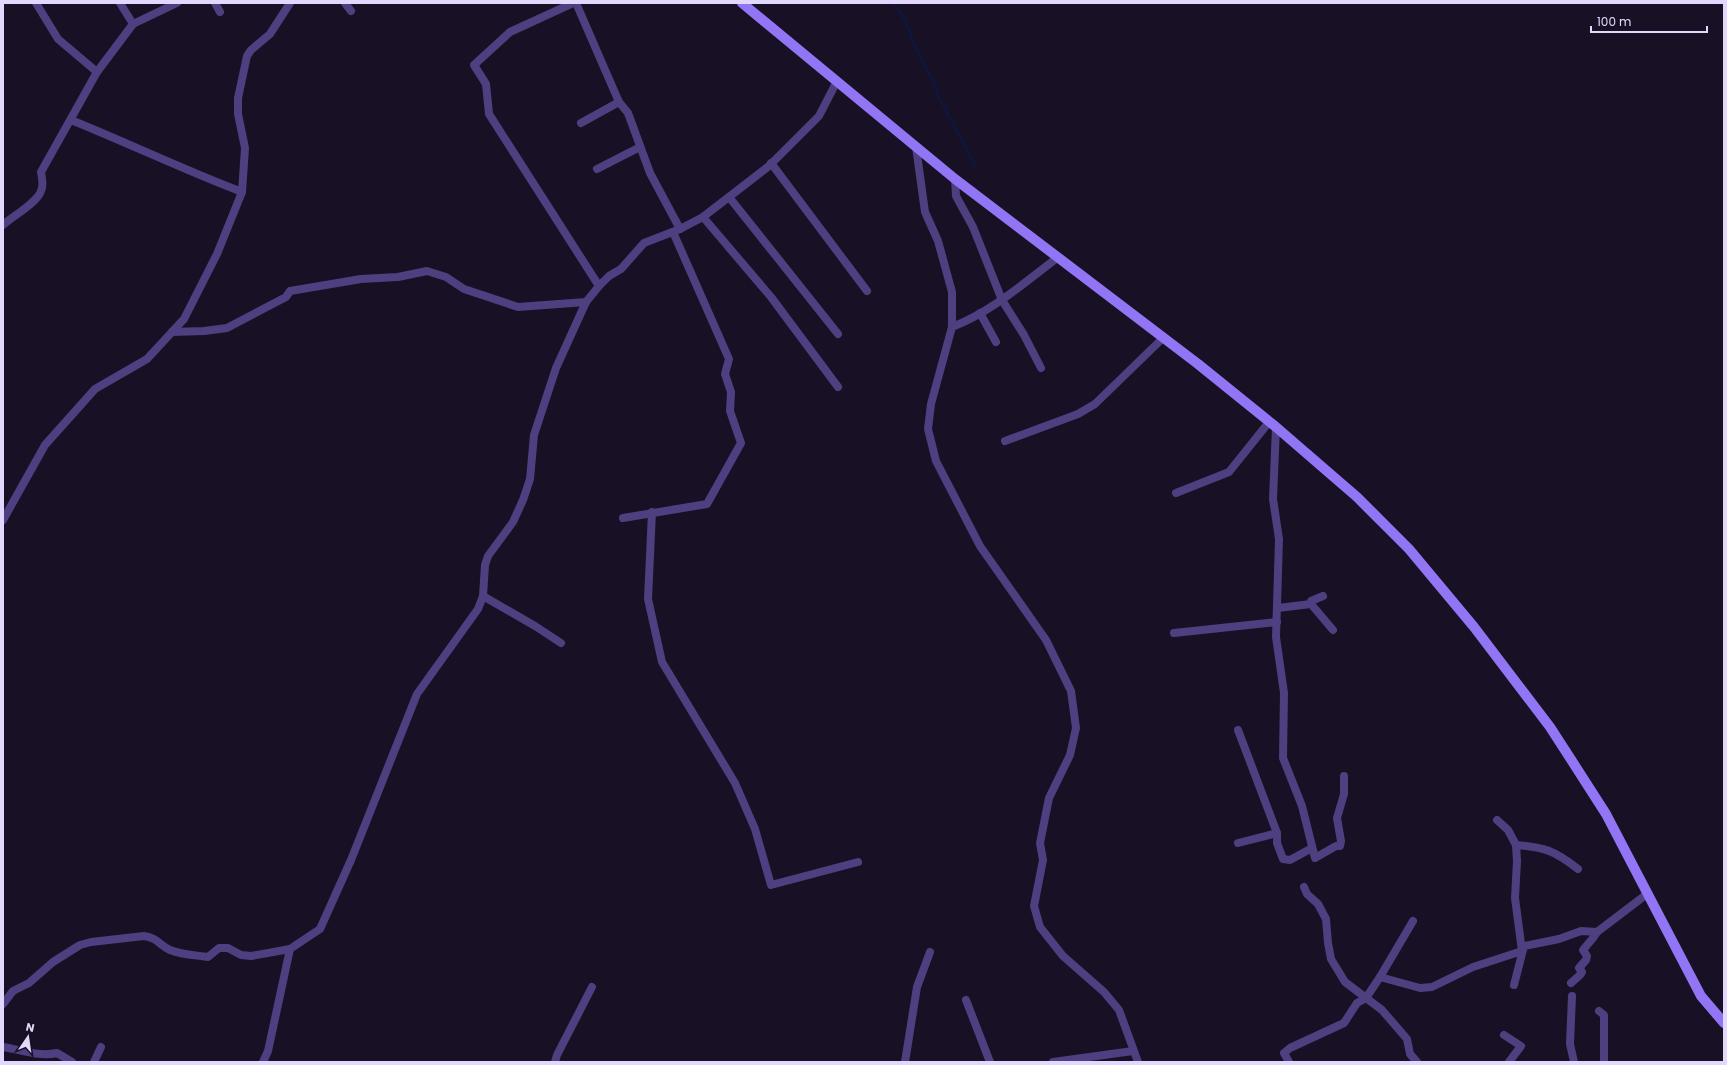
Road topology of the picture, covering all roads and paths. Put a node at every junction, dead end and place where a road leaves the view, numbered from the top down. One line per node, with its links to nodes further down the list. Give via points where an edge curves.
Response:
1 (36, 3): 12 (street, via 58,39)
2 (120, 3): 11 (street)
3 (177, 3): 11 (street)
4 (215, 3): 10 (street)
5 (290, 3): 22 (street, via 270,34 247,56 238,98 238,114 245,148)
6 (345, 3): 9 (street)
7 (574, 3): 14 (street); 28 (street, via 510,32 474,65 486,84 489,114)
8 (742, 3): 13 (main road)
9 (351, 11)
10 (220, 12)
11 (133, 24): 12 (street)
12 (97, 72): 15 (street)
13 (837, 81): 18 (main road); 19 (street, via 819,116)
14 (619, 102): 16 (street); 17 (street, via 628,113)
15 (71, 120): 22 (street); 25 (street, via 42,172 42,191 36,199)
16 (581, 123)
17 (640, 147): 20 (street); 26 (street)
18 (916, 147): 21 (main road); 33 (street, via 925,212 938,241 952,292)
19 (771, 163): 23 (street); 29 (street)
20 (597, 170)
21 (955, 179): 27 (main road); 30 (street, via 956,196 973,227)
22 (242, 192): 34 (street, via 217,254 184,319)
23 (729, 197): 24 (street); 35 (street)
24 (703, 217): 26 (street); 39 (street, via 771,297)
25 (3, 224)
26 (677, 231): 28 (street, via 644,244 621,269); 43 (street, via 729,359 724,374 731,392 730,411 741,443 707,504)
27 (1057, 258): 30 (street); 36 (main road)
28 (599, 286): 31 (street)
29 (867, 290)
30 (1002, 300): 32 (street); 38 (street)
31 (586, 302): 34 (street, via 518,306 464,289 446,277 427,271 290,291 286,297 227,328); 46 (street, via 556,368 534,435 530,479 523,500 513,522 488,556)
32 (980, 313): 33 (street); 37 (street)
33 (952, 327): 83 (street, via 931,404 928,429 936,461 980,546 1046,640 1071,691 1076,728 1070,755 1049,798 1040,843 1043,860 1034,906 1040,927 1063,956 1104,992 1119,1010)
34 (172, 332): 45 (street, via 147,359 95,389 45,445)
35 (838, 334)
36 (1163, 338): 40 (main road); 41 (street, via 1096,404 1078,414)
37 (996, 342)
38 (1041, 368)
39 (838, 387)
40 (1273, 425): 42 (street, via 1229,472); 49 (street, via 1273,499 1279,539); 64 (main road, via 1357,497 1409,549 1474,627 1550,727 1606,814)
41 (1005, 441)
42 (1176, 493)
43 (652, 512): 44 (street); 61 (street, via 648,599 662,662 735,783 755,829 771,885)
44 (623, 518)
45 (3, 520)
46 (483, 596): 53 (street); 67 (street, via 478,609 417,694 351,860 320,929)
47 (1323, 596): 48 (street, via 1311,601)
48 (1311, 604): 49 (street); 51 (street)
49 (1278, 608): 50 (street)
50 (1277, 622): 52 (street); 60 (street, via 1276,637 1284,693 1283,758 1302,806)
51 (1333, 630)
52 (1174, 633)
53 (561, 643)
54 (1238, 730): 57 (street)
55 (1344, 776): 60 (street, via 1344,794 1337,818 1340,846 1315,858)
56 (1497, 820): 59 (street, via 1508,830)
57 (1277, 833): 58 (street); 60 (street, via 1283,859 1286,861)
58 (1238, 843)
59 (1516, 845): 62 (street, via 1536,847 1559,854); 68 (street, via 1515,898)
60 (1312, 848)
61 (858, 862)
62 (1578, 869)
63 (1304, 887): 75 (street, via 1326,919 1331,960 1346,982)
64 (1647, 894): 66 (street); 79 (main road, via 1701,996)
65 (1413, 921): 70 (street)
66 (1596, 932): 68 (street, via 1581,931 1559,939 1524,946); 71 (street, via 1583,950 1587,956 1579,968 1582,972)
67 (290, 949): 77 (street, via 251,956 241,955 228,948 219,948 208,957 178,953 167,949 152,937 91,942 80,945 53,962 29,983 13,991); 86 (street, via 268,1051)
68 (1522, 951): 70 (street, via 1473,967 1432,987 1420,988); 72 (street)
69 (930, 952): 88 (street, via 917,987)
70 (1380, 977): 75 (street)
71 (1571, 983)
72 (1514, 986)
73 (592, 988): 87 (street, via 556,1055)
74 (1572, 996): 95 (street, via 1570,1044)
75 (1366, 998): 92 (street, via 1357,1003 1344,1023 1290,1048 1284,1053); 93 (street, via 1382,1010 1407,1039 1410,1054)
76 (966, 1000): 89 (street)
77 (3, 1004)
78 (1599, 1011): 96 (street, via 1604,1014)
79 (1724, 1023)
80 (1504, 1035): 94 (street, via 1521,1046)
81 (3, 1047): 84 (street, via 46,1056 57,1053)
82 (101, 1047): 85 (street)
83 (1133, 1051): 90 (street); 91 (street)
84 (72, 1062)
85 (94, 1062)
86 (263, 1062)
87 (555, 1062)
88 (905, 1062)
89 (990, 1062)
90 (1058, 1062)
91 (1138, 1062)
92 (1289, 1062)
93 (1417, 1062)
94 (1509, 1062)
95 (1574, 1062)
96 (1604, 1062)

